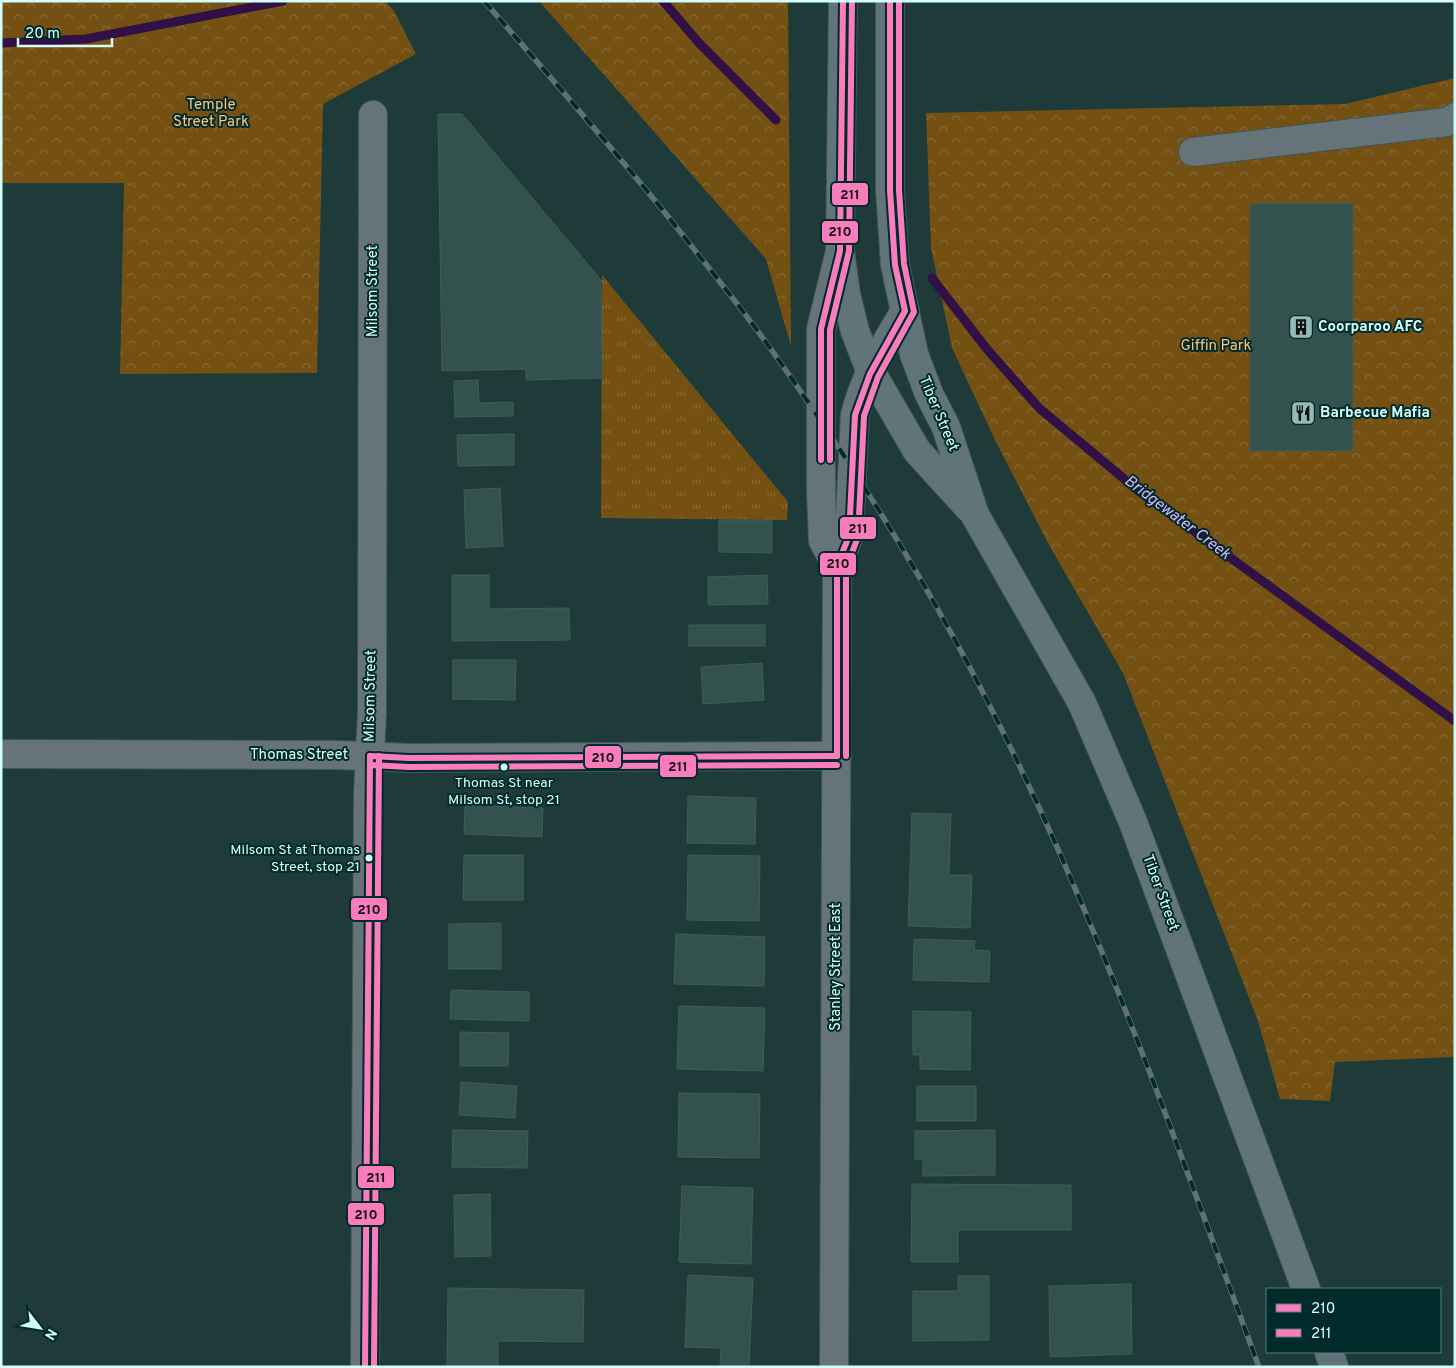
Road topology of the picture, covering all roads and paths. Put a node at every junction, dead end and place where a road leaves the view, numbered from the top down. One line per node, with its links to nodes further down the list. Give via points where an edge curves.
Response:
1 (842, 1): 6 (main road, Stanley Street East)
2 (890, 1): 7 (main road, via 890,190 896,265)
3 (373, 115): 12 (street, Milsom Street)
4 (1455, 117): 5 (street, via 1446,122)
5 (1193, 152)
6 (840, 251): 8 (main road, Tiber Street, via 855,331); 10 (street, Stanley Street East, via 821,329 823,541)
7 (905, 311): 8 (street, Stanley Street East); 9 (main road, Tiber Street, via 914,354 928,394 946,427)
8 (870, 370): 9 (main road, Tiber Street, via 917,451); 10 (street, Stanley Street East, via 855,415 849,536)
9 (975, 515): 14 (main road, Tiber Street, via 1082,703 1111,767)
10 (837, 566): 13 (street, Stanley Street East)
11 (1, 754): 12 (street, Thomas Street)
12 (370, 756): 13 (street, Thomas Street); 16 (street, Milsom Street)
13 (837, 756): 17 (street, Stanley Street East)
14 (1306, 1288)
15 (1329, 1353): 18 (main road)
16 (365, 1367)
17 (834, 1367)
18 (1334, 1367)

